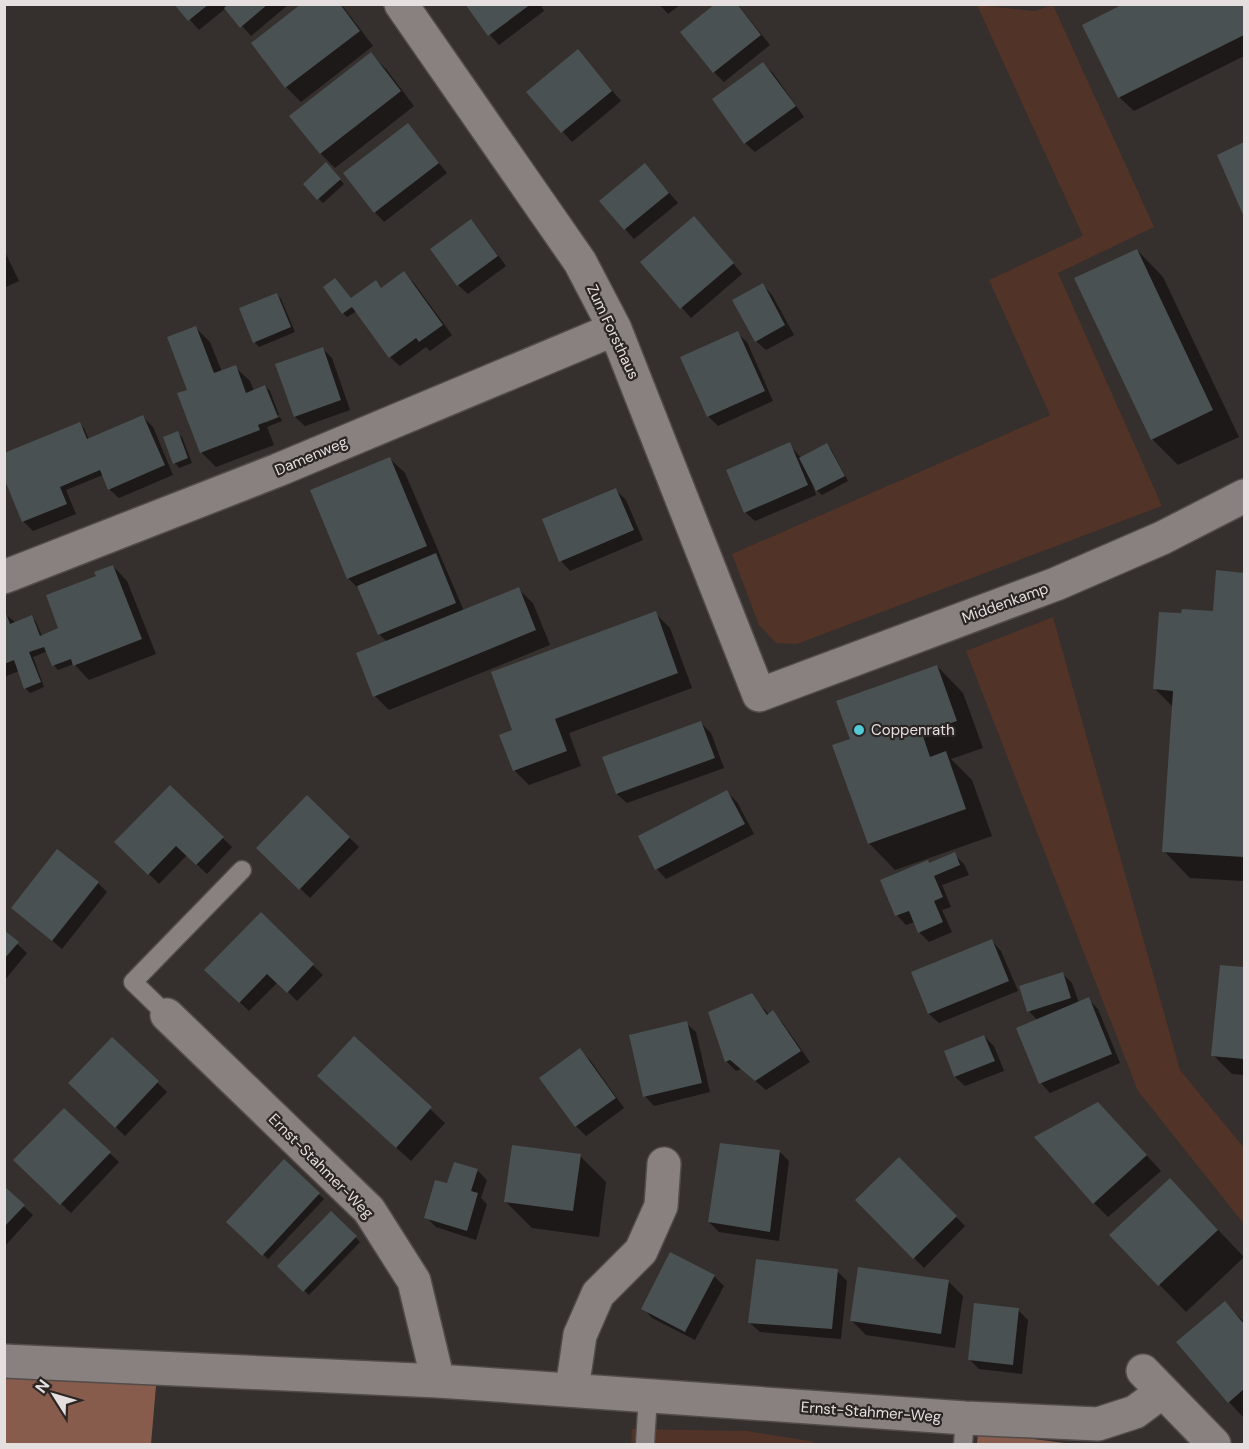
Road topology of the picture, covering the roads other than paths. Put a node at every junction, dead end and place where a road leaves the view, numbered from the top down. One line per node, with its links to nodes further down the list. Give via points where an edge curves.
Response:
1 (401, 4): 2 (street, Zum Forsthaus, via 580,262)
2 (615, 329): 4 (street, Damenweg, via 278,470); 5 (street, Zum Forsthaus)
3 (1245, 496): 5 (street, Middenkamp, via 1162,538 1056,584)
4 (4, 577)
5 (759, 695)
6 (242, 870): 7 (lane, via 133,982)
7 (167, 1015): 10 (street, Ernst-Stahmer-Weg, via 369,1210 414,1281)
8 (664, 1164): 11 (street, via 661,1206 641,1251 598,1294 580,1335)
9 (4, 1361): 10 (street, Ernst-Stahmer-Weg)
10 (438, 1381): 11 (street, Ernst-Stahmer-Weg)
11 (572, 1389): 12 (street, Ernst-Stahmer-Weg)
12 (648, 1396): 13 (street, Ernst-Stahmer-Weg); 14 (lane)
13 (964, 1431): 15 (street, Ernst-Stahmer-Weg, via 1098,1424 1135,1412 1153,1381)
14 (645, 1444)
15 (1214, 1444)

